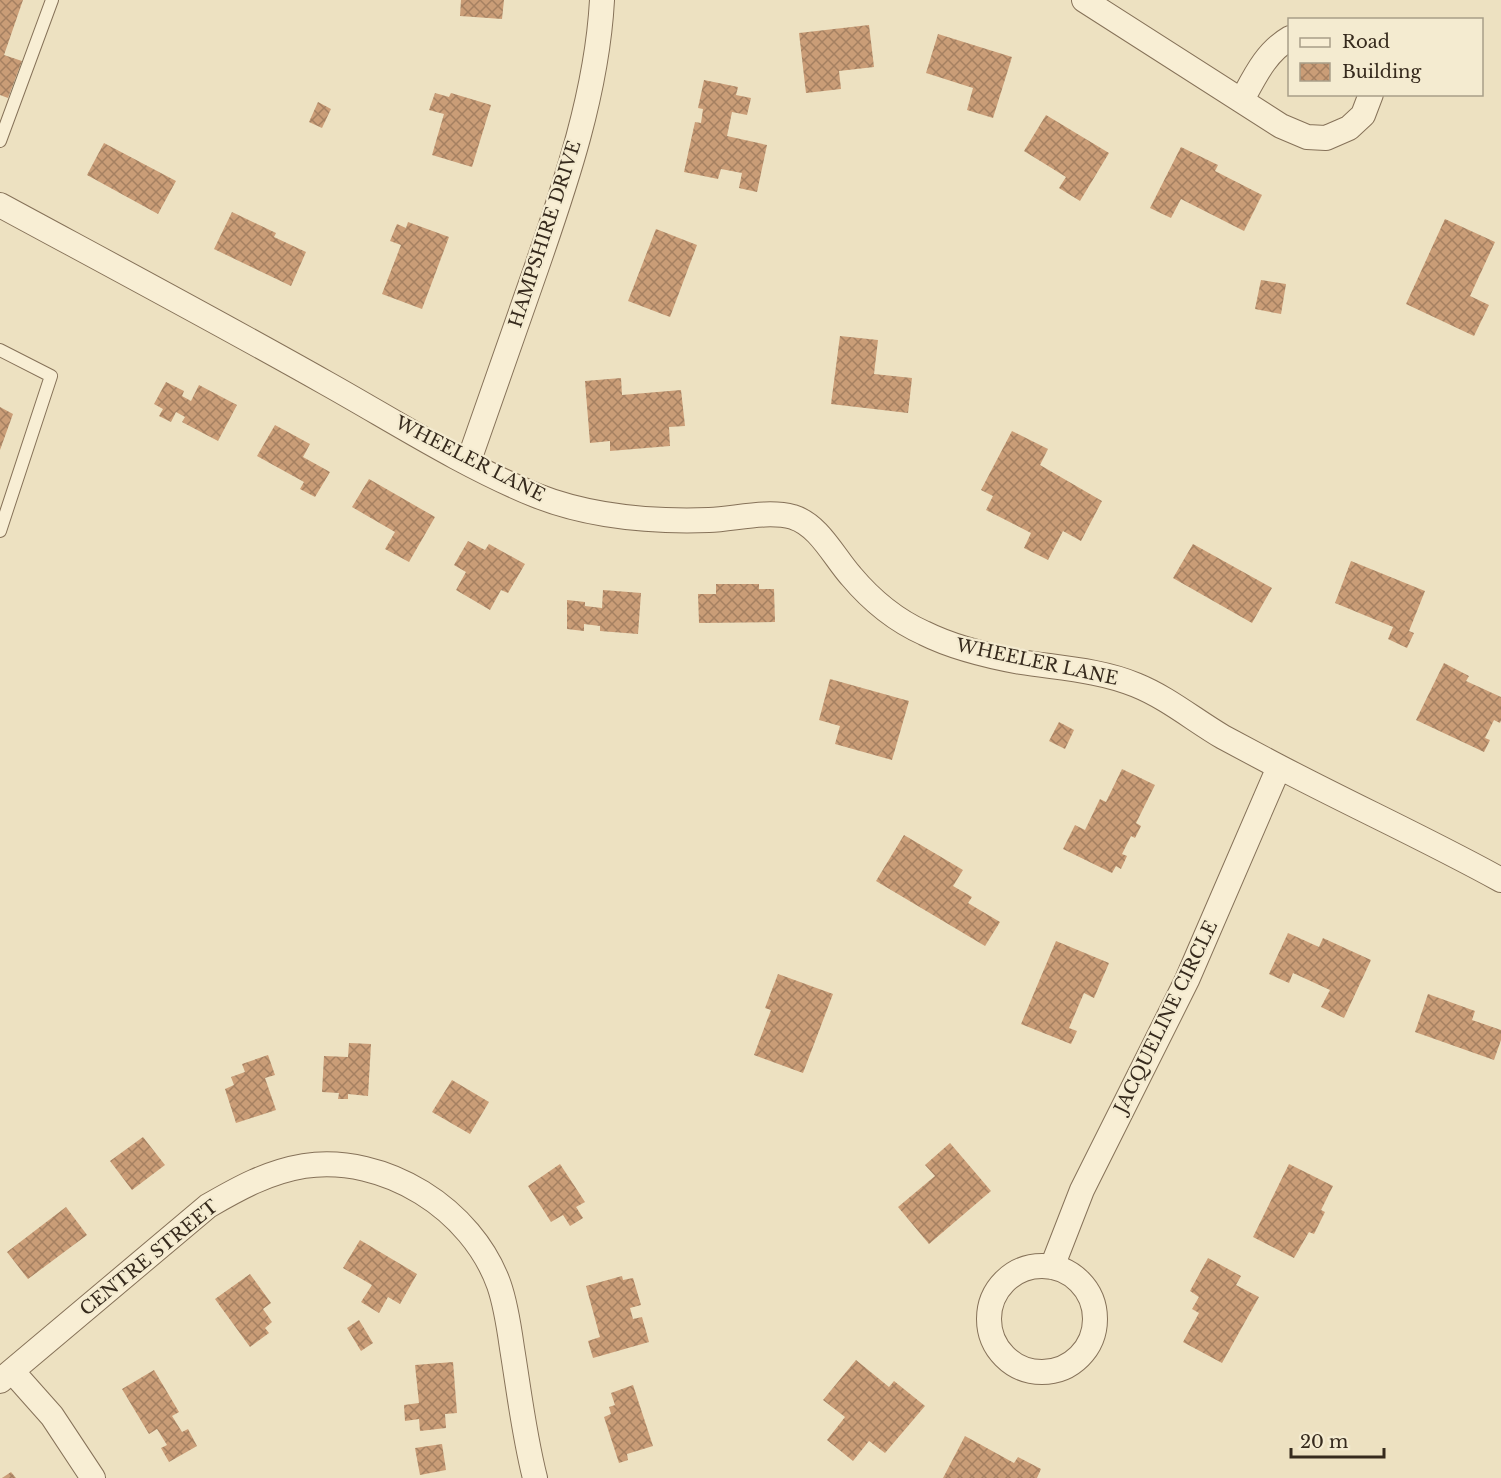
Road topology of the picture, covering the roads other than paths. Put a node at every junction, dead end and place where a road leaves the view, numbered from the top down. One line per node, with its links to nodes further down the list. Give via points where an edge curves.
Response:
1 (52, 0): 7 (lane)
2 (602, 0): 10 (street, HAMPSHIRE DRIVE, via 595,61 556,212)
3 (1084, 0): 6 (street)
4 (1288, 39): 6 (street, via 1277,45 1261,65)
5 (1370, 96): 6 (street, via 1363,115 1349,128 1326,138 1307,137 1281,126)
6 (1242, 100)
7 (0, 141)
8 (0, 205): 10 (street, WHEELER LANE)
9 (0, 350): 11 (lane, via 51,376)
10 (468, 463): 12 (street, WHEELER LANE, via 534,495 615,516 679,521 774,515 795,518 812,527 880,606 928,636 990,656 1109,676 1134,684)
11 (0, 531)
12 (1279, 767): 13 (street, WHEELER LANE); 14 (street, JACQUELINE CIRCLE, via 1187,980 1087,1180)
13 (1501, 880)
14 (1052, 1267): 14 (street, via 1038,1266 1016,1273 1001,1285 989,1312 993,1339 1001,1353 1023,1369 1058,1369 1077,1359 1088,1345 1094,1327 1090,1296 1065,1271)
15 (6, 1376): 16 (street, via 52,1416); 17 (street, CENTRE STREET, via 208,1206 242,1185 306,1166 380,1172 442,1206 485,1256 499,1286 508,1325)
16 (93, 1478)
17 (535, 1478)

